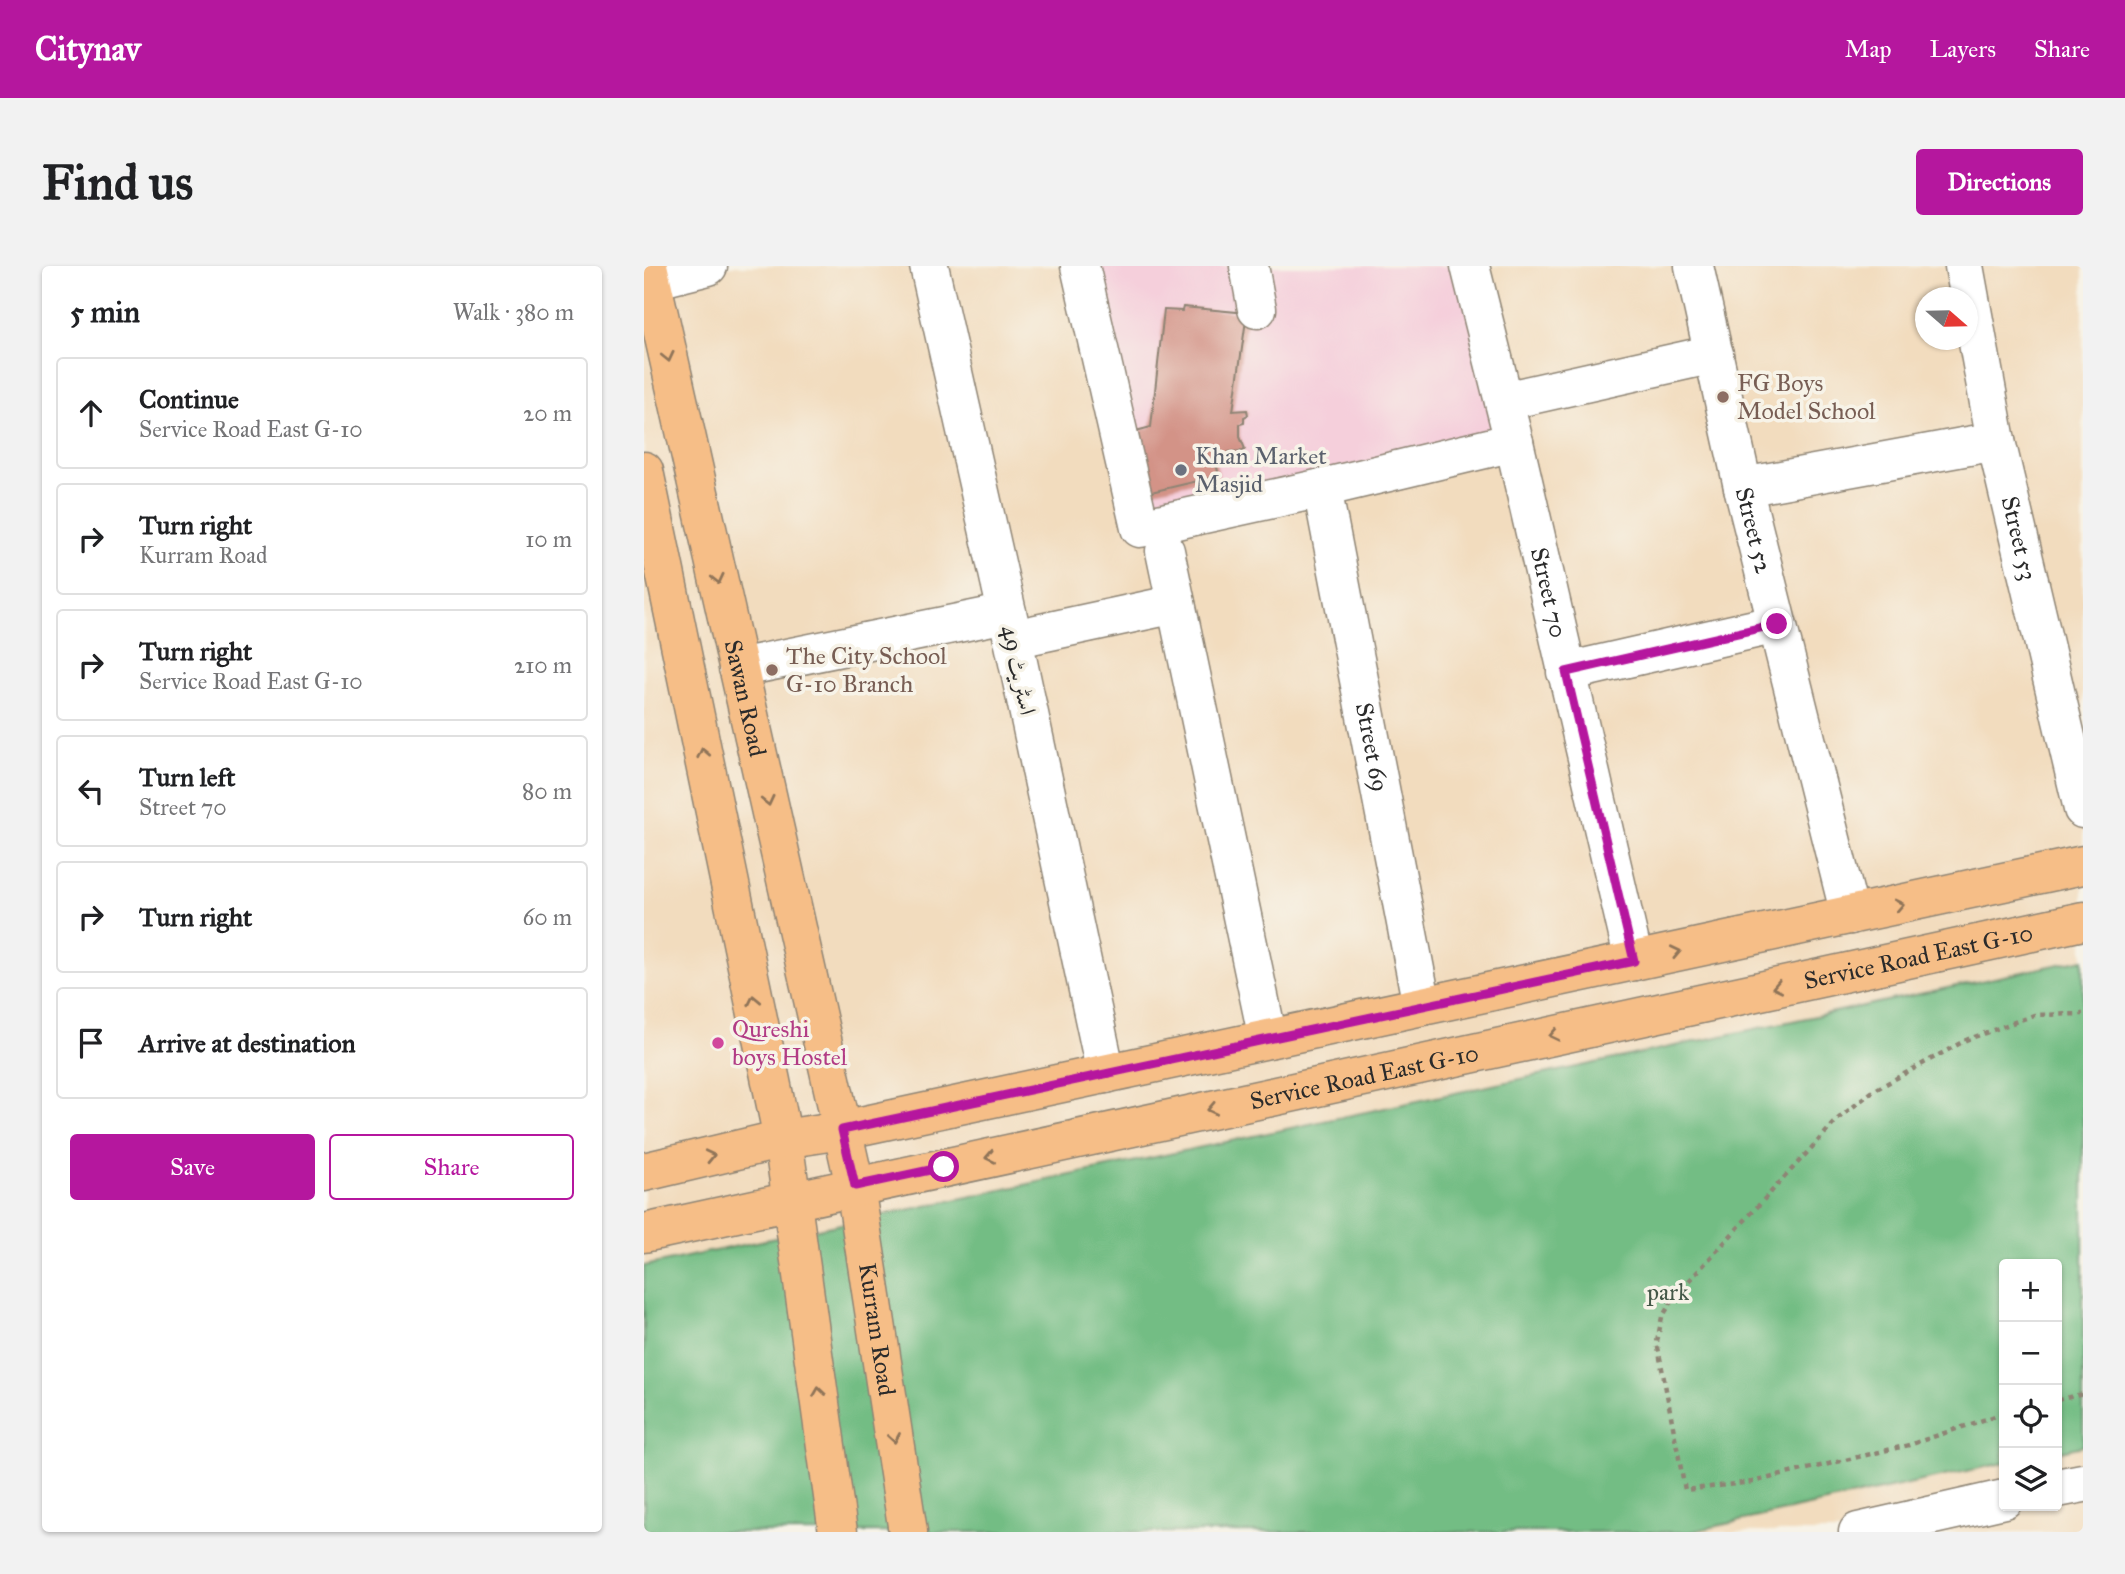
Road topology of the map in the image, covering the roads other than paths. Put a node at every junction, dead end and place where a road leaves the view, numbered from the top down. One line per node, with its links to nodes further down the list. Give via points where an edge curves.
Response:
1 (708, 266): 8 (street)
2 (929, 266): 20 (street, اسٹریٹ 49)
3 (1080, 266): 16 (street, via 1140,528)
4 (1249, 266): 9 (street)
5 (1470, 266): 11 (street, Street 70)
6 (1694, 266): 10 (street, Street 52)
7 (1964, 266): 13 (street, Street 53)
8 (648, 276): 21 (main road, Sawan Road, one-way to 21)
9 (1257, 309)
10 (1714, 354): 11 (street); 15 (street, Street 52)
11 (1504, 401): 12 (street, Street 70)
12 (1514, 442): 16 (street); 22 (street, Street 70)
13 (1996, 442): 15 (street); 23 (street, Street 53)
14 (644, 471): 32 (main road, one-way to 14)
15 (1743, 487): 19 (street, Street 52)
16 (1322, 488): 28 (street, Street 69)
17 (1165, 551): 18 (street)
18 (1176, 604): 20 (street); 29 (street)
19 (1777, 624): 22 (street); 25 (street, Street 52)
20 (1010, 626): 21 (street); 30 (street, اسٹریٹ 49)
21 (738, 668): 31 (main road, Sawan Road, one-way to 31)
22 (1566, 672): 27 (street, Street 70)
23 (2083, 808)
24 (2083, 866): 25 (main road, one-way to 24)
25 (1850, 915): 27 (main road, one-way to 25)
26 (2083, 921): 34 (main road, Service Road East G-10, one-way to 34)
27 (1634, 961): 28 (main road)
28 (1422, 1006): 29 (main road)
29 (1268, 1039): 30 (main road)
30 (1106, 1074): 31 (main road)
31 (842, 1130): 32 (main road); 34 (main road, Kurram Road)
32 (783, 1139): 33 (main road, one-way to 32); 35 (main road)
33 (644, 1172)
34 (855, 1186): 35 (main road, Service Road East G-10); 41 (main road, Kurram Road, one-way to 41)
35 (793, 1201): 36 (main road, Service Road East G-10); 40 (main road, one-way to 35)
36 (644, 1233)
37 (2083, 1482): 38 (street)
38 (2062, 1487)
39 (1999, 1500): 42 (street)
40 (838, 1532)
41 (908, 1532)
42 (1858, 1532)

